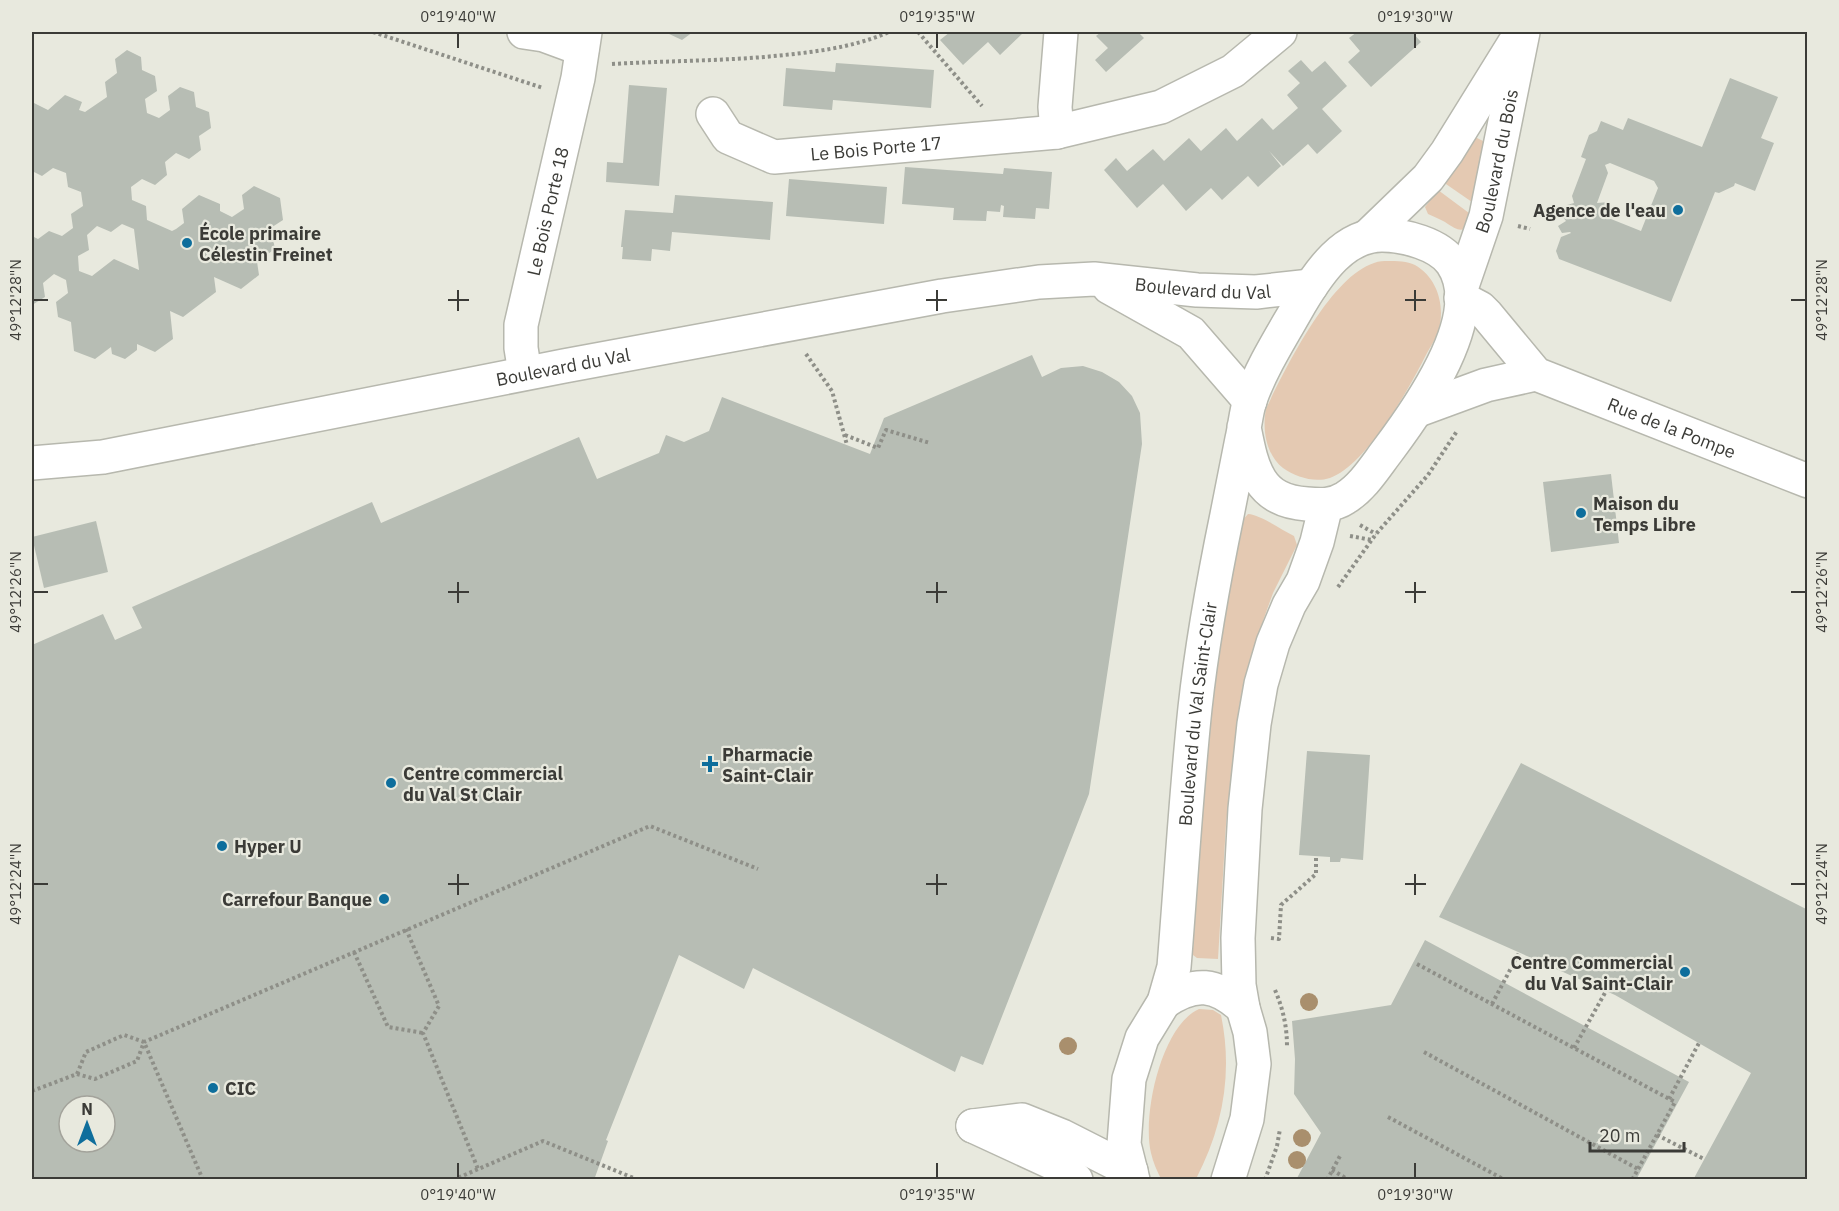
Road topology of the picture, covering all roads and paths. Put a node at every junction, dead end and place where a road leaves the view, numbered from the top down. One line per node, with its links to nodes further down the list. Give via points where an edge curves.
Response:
1 (373, 32): 9 (path)
2 (524, 32): 8 (street)
3 (889, 32): 8 (path, via 837,48 704,61)
4 (918, 32): 12 (path, via 993,119)
5 (1061, 32): 11 (street, via 1055,106)
6 (1280, 32): 11 (street, Le Bois Porte 17, via 1233,71 1161,106)
7 (1523, 32): 15 (street, Boulevard du Bois, via 1428,178); 18 (street, Boulevard du Bois, via 1486,216)
8 (591, 48): 20 (street, Le Bois Porte 18, via 578,78 521,325)
9 (546, 89)
10 (713, 114): 12 (street, Le Bois Porte 17, via 728,137 774,157)
11 (1057, 132): 12 (street, Le Bois Porte 17)
12 (998, 136)
13 (1518, 226): 14 (path)
14 (1530, 229)
15 (1369, 235): 17 (street, Boulevard du Bois, via 1330,261); 18 (street, via 1415,239 1436,250 1452,262)
16 (1094, 279): 17 (street, Boulevard du Val, via 1256,292); 20 (street, Boulevard du Val, via 1039,282 942,296); 23 (street, Boulevard du Val, via 1191,333)
17 (1311, 286): 23 (street, Boulevard du Val Saint-Clair, via 1273,350)
18 (1461, 292): 21 (street, Rue de la Pompe, via 1487,315); 22 (street, Boulevard du Bois, via 1461,314 1447,358)
19 (804, 348): 25 (path, via 832,391)
20 (525, 373): 28 (street, Boulevard du Val, via 103,457)
21 (1536, 374): 22 (street, via 1486,385); 29 (street, Rue de la Pompe)
22 (1418, 410): 30 (street, Boulevard du Bois, via 1362,483)
23 (1247, 414): 30 (street, via 1251,463 1260,480 1272,494); 42 (street, Boulevard du Val Saint-Clair, via 1218,556 1196,705 1174,967)
24 (1460, 426): 31 (path, via 1428,475)
25 (845, 435): 26 (path, via 878,448 886,430); 27 (path)
26 (930, 443)
27 (847, 445)
28 (32, 463)
29 (1808, 481)
30 (1322, 520): 31 (path, via 1353,536); 44 (street, via 1303,581 1273,643 1254,724 1238,938)
31 (1372, 540): 32 (path)
32 (1350, 568)
33 (1316, 856): 36 (path, via 1316,874 1281,905 1279,939)
34 (758, 869): 35 (path, via 650,826)
35 (406, 929): 37 (path); 46 (path, via 439,1006)
36 (1271, 938)
37 (354, 952): 46 (path, via 388,1027); 47 (path)
38 (1519, 952): 43 (path)
39 (1417, 964): 43 (path)
40 (1273, 985): 45 (path)
41 (1606, 991): 49 (path)
42 (1164, 1002): 44 (street, via 1179,992 1196,988 1221,990); 61 (street, Boulevard du Val Saint-Clair, via 1142,1038 1128,1079 1124,1144)
43 (1492, 1004): 49 (path)
44 (1243, 1008): 66 (street, via 1254,1064 1247,1119)
45 (1287, 1026)
46 (423, 1034): 58 (path)
47 (144, 1042): 51 (path, via 137,1061 95,1079); 51 (path, via 124,1035 86,1052); 62 (path)
48 (1699, 1044): 53 (path)
49 (1574, 1048): 53 (path)
50 (1424, 1052): 59 (path)
51 (77, 1074): 52 (path)
52 (32, 1091)
53 (1669, 1099): 55 (path, via 1675,1102)
54 (1388, 1117): 69 (path)
55 (1657, 1135): 57 (path); 59 (path)
56 (1340, 1156): 60 (path)
57 (1704, 1159)
58 (478, 1169): 63 (path); 64 (path, via 543,1141)
59 (1638, 1169): 70 (path)
60 (1332, 1170): 67 (path); 68 (path)
61 (1132, 1175): 65 (street, via 1062,1136 1022,1120 973,1125 1064,1168)
62 (203, 1179)
63 (453, 1179)
64 (636, 1179)
65 (1076, 1179)
66 (1228, 1179)
67 (1327, 1179)
68 (1349, 1179)
69 (1506, 1179)
70 (1632, 1179)

